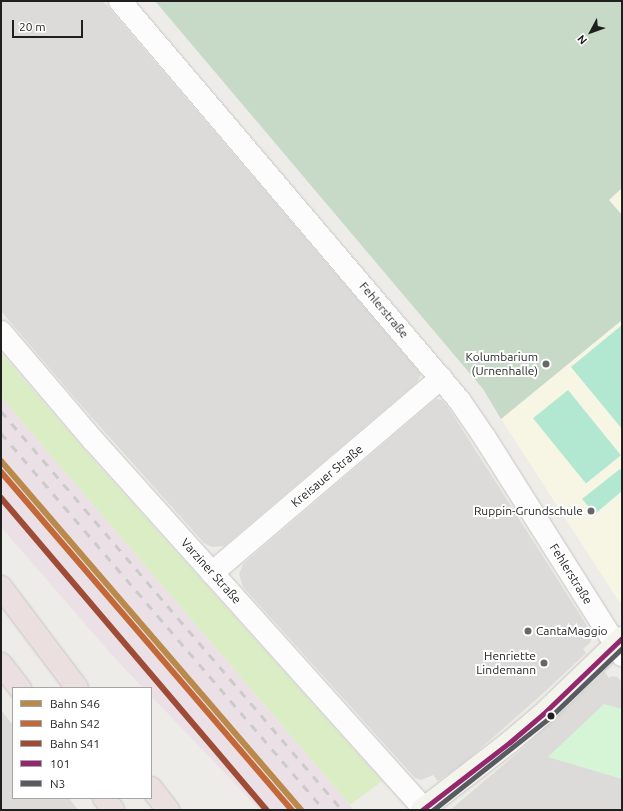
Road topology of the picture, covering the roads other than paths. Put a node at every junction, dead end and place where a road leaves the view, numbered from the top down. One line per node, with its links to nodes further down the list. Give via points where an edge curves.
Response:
1 (120, 1): 3 (street, Fehlerstraße)
2 (1, 332): 4 (street, Varziner Straße)
3 (441, 378): 4 (street, Kreisauer Straße); 6 (street, Fehlerstraße, via 485,438)
4 (212, 573): 12 (street, Varziner Straße)
5 (1, 587): 9 (highway)
6 (620, 645): 12 (street, via 477,769)
7 (1, 664): 8 (highway)
8 (19, 687)
9 (76, 687)
10 (152, 789): 14 (highway)
11 (105, 799): 13 (highway)
12 (423, 809)
13 (113, 810)
14 (168, 810)

